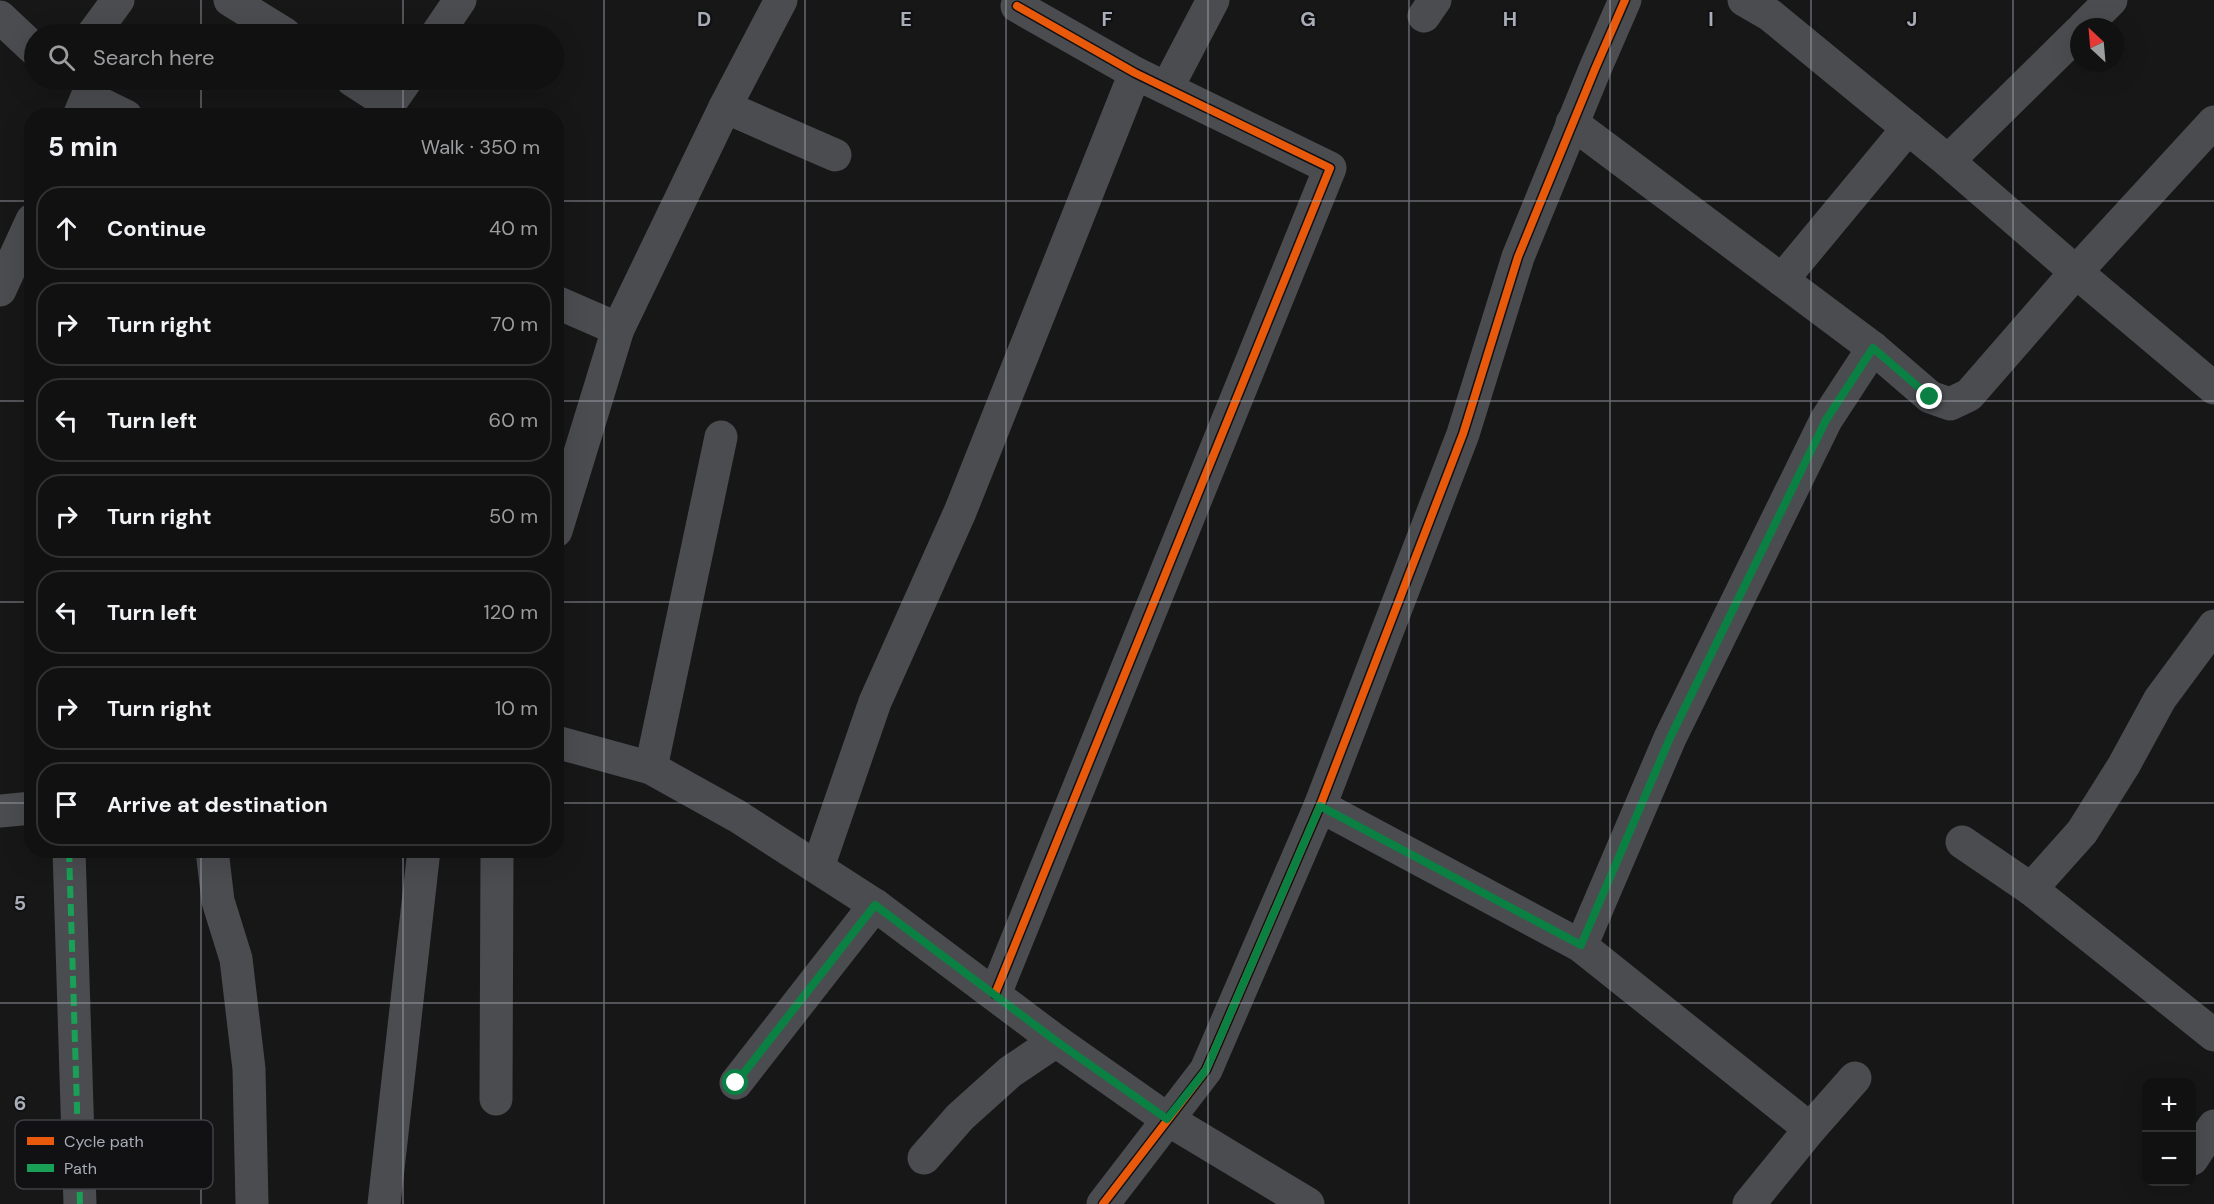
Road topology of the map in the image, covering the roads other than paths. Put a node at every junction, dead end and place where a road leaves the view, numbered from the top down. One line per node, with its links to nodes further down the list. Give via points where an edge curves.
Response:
1 (118, 0): 12 (street)
2 (230, 0): 13 (street)
3 (460, 0): 14 (street)
4 (781, 0): 22 (street)
5 (1213, 0): 18 (street)
6 (1625, 0): 25 (street)
7 (1744, 0): 26 (street, via 1770,15)
8 (2112, 0): 11 (street)
9 (1017, 6): 17 (street)
10 (0, 17): 15 (street)
11 (2093, 18)
12 (100, 24)
13 (269, 24)
14 (444, 24)
15 (24, 40)
16 (2070, 41): 28 (street)
17 (1135, 73): 18 (street); 50 (street, via 960,512 875,702)
18 (1167, 88): 54 (street, via 1330,168)
19 (372, 90): 21 (street)
20 (78, 97): 23 (street)
21 (392, 100)
22 (725, 107): 27 (street); 34 (street)
23 (106, 108)
24 (2214, 122): 30 (street)
25 (1572, 123): 31 (street); 42 (street, via 1518,257 1463,434)
26 (1908, 128): 28 (street); 31 (street)
27 (835, 155)
28 (1948, 161): 30 (street)
29 (24, 238): 32 (street)
30 (2076, 272): 35 (street, via 1969,394 1950,404 1930,397); 36 (street)
31 (1782, 280): 35 (street)
32 (0, 291)
33 (564, 305): 34 (street)
34 (618, 329): 38 (street)
35 (1873, 348): 53 (street, via 1826,420 1670,738)
36 (2214, 388)
37 (721, 437): 41 (street)
38 (564, 505)
39 (2214, 626): 51 (street, via 2160,699 2082,832)
40 (564, 744): 41 (street)
41 (651, 768): 50 (street)
42 (1320, 806): 53 (street); 60 (street, via 1206,1070)
43 (24, 809): 44 (street)
44 (0, 812)
45 (1962, 842): 51 (street)
46 (69, 858): 61 (street)
47 (213, 858): 68 (street, via 218,901 236,959 249,1069)
48 (423, 858): 69 (street)
49 (497, 858): 59 (street)
50 (818, 867): 52 (street)
51 (2031, 889): 55 (street)
52 (875, 905): 54 (street); 58 (street)
53 (1581, 945): 63 (street)
54 (995, 994): 56 (street)
55 (2214, 1035)
56 (1056, 1041): 60 (street); 65 (street, via 1010,1072 960,1117)
57 (1855, 1078): 63 (street)
58 (736, 1083)
59 (496, 1099)
60 (1167, 1119): 70 (street); 71 (street)
61 (77, 1120)
62 (2214, 1126): 64 (street)
63 (1810, 1129): 72 (street)
64 (2196, 1153)
65 (924, 1158)
66 (80, 1189): 67 (street)
67 (80, 1204)
68 (252, 1204)
69 (384, 1204)
70 (1103, 1204)
71 (1308, 1204)
72 (1749, 1204)

